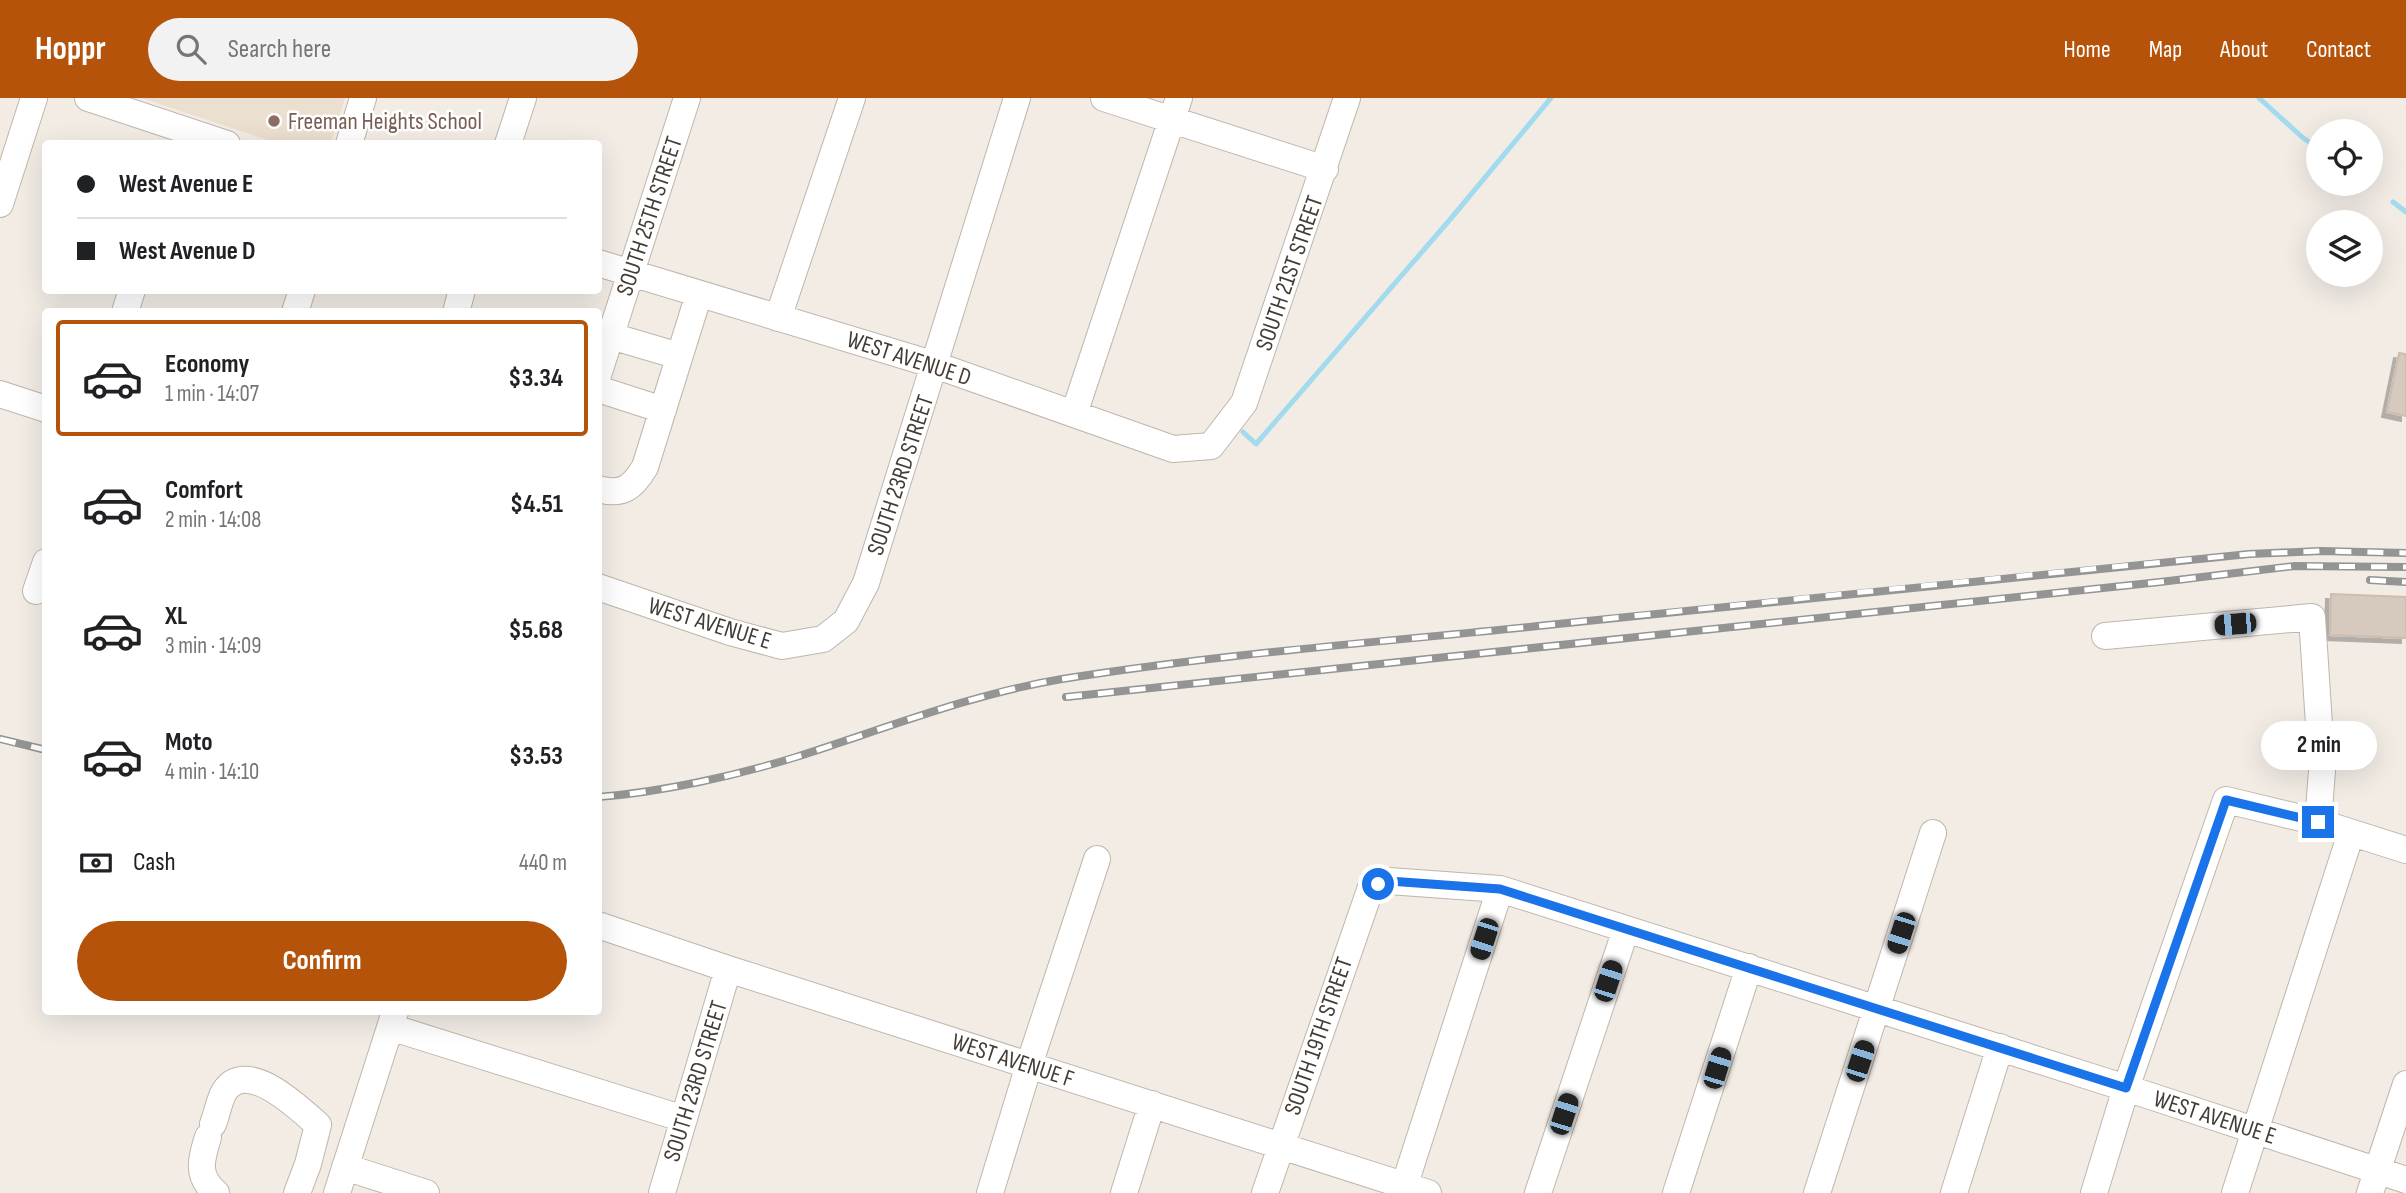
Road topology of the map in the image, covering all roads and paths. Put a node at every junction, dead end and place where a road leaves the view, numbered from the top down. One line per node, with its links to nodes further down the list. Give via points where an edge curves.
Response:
1 (34, 98): 16 (street)
2 (89, 98): 11 (street)
3 (363, 98): 13 (street)
4 (523, 98): 14 (street)
5 (687, 98): 18 (street, SOUTH 25TH STREET)
6 (852, 98): 20 (street)
7 (1017, 98): 24 (street, SOUTH 23RD STREET)
8 (1104, 98): 10 (street)
9 (1347, 98): 15 (street, SOUTH 21ST STREET)
10 (1176, 109): 15 (street); 29 (street)
11 (181, 136): 12 (street)
12 (204, 140)
13 (350, 140)
14 (510, 140)
15 (1325, 169): 30 (street, SOUTH 21ST STREET, via 1244,403)
16 (0, 204)
17 (602, 264): 18 (street, WEST AVENUE D)
18 (631, 273): 19 (street, WEST AVENUE D); 21 (street, SOUTH 25TH STREET)
19 (699, 294): 20 (street, WEST AVENUE D); 22 (street)
20 (778, 318): 24 (street, WEST AVENUE D)
21 (611, 336): 22 (street); 23 (street, SOUTH 25TH STREET)
22 (679, 356): 28 (street)
23 (602, 363)
24 (935, 365): 29 (street, WEST AVENUE D); 36 (street, SOUTH 23RD STREET, via 866,583 846,621)
25 (602, 390): 28 (street)
26 (0, 394): 27 (street)
27 (42, 408)
28 (663, 410): 31 (street, via 645,467 634,484 612,493)
29 (1074, 414): 30 (street, WEST AVENUE D, via 1172,449 1211,446)
30 (1216, 440)
31 (602, 490)
32 (42, 574): 34 (street)
33 (602, 588): 36 (street, WEST AVENUE E, via 782,646)
34 (36, 591)
35 (2105, 636): 37 (street, via 2312,617 2322,771)
36 (823, 639)
37 (2318, 822): 38 (street); 53 (street, via 2226,800)
38 (2351, 832): 40 (street); 56 (street)
39 (1933, 833): 48 (street)
40 (2406, 850)
41 (1097, 859): 51 (street)
42 (1378, 884): 43 (street, WEST AVENUE E); 57 (street, SOUTH 19TH STREET, via 1370,890)
43 (1500, 889): 45 (street, WEST AVENUE E); 61 (street)
44 (602, 926): 47 (street, WEST AVENUE F)
45 (1626, 929): 46 (street, WEST AVENUE E); 70 (street)
46 (1749, 967): 48 (street, WEST AVENUE E); 71 (street)
47 (728, 970): 51 (street, WEST AVENUE F); 55 (street, SOUTH 23RD STREET)
48 (1877, 1008): 50 (street, WEST AVENUE E); 72 (street)
49 (393, 1019): 55 (street); 58 (street)
50 (2000, 1047): 53 (street, WEST AVENUE E); 73 (street)
51 (1029, 1065): 54 (street, WEST AVENUE F); 67 (street)
52 (2406, 1084): 60 (street)
53 (2126, 1088): 56 (street, WEST AVENUE E); 74 (street)
54 (1152, 1104): 57 (street, WEST AVENUE F); 68 (street)
55 (684, 1119): 66 (street, SOUTH 23RD STREET)
56 (2255, 1130): 60 (street, WEST AVENUE E); 75 (street)
57 (1280, 1145): 61 (street, WEST AVENUE F); 69 (street, SOUTH 19TH STREET)
58 (345, 1167): 64 (street); 65 (street)
59 (2406, 1180): 60 (street, WEST AVENUE E)
60 (2374, 1182)
61 (1411, 1190)
62 (216, 1193): 63 (street, via 201,1175 201,1161 225,1091 245,1080 263,1083 318,1125)
63 (297, 1193)
64 (337, 1193)
65 (426, 1193)
66 (662, 1193)
67 (990, 1193)
68 (1124, 1193)
69 (1265, 1193)
70 (1538, 1193)
71 (1676, 1193)
72 (1817, 1193)
73 (1954, 1193)
74 (2094, 1193)
75 (2235, 1193)

